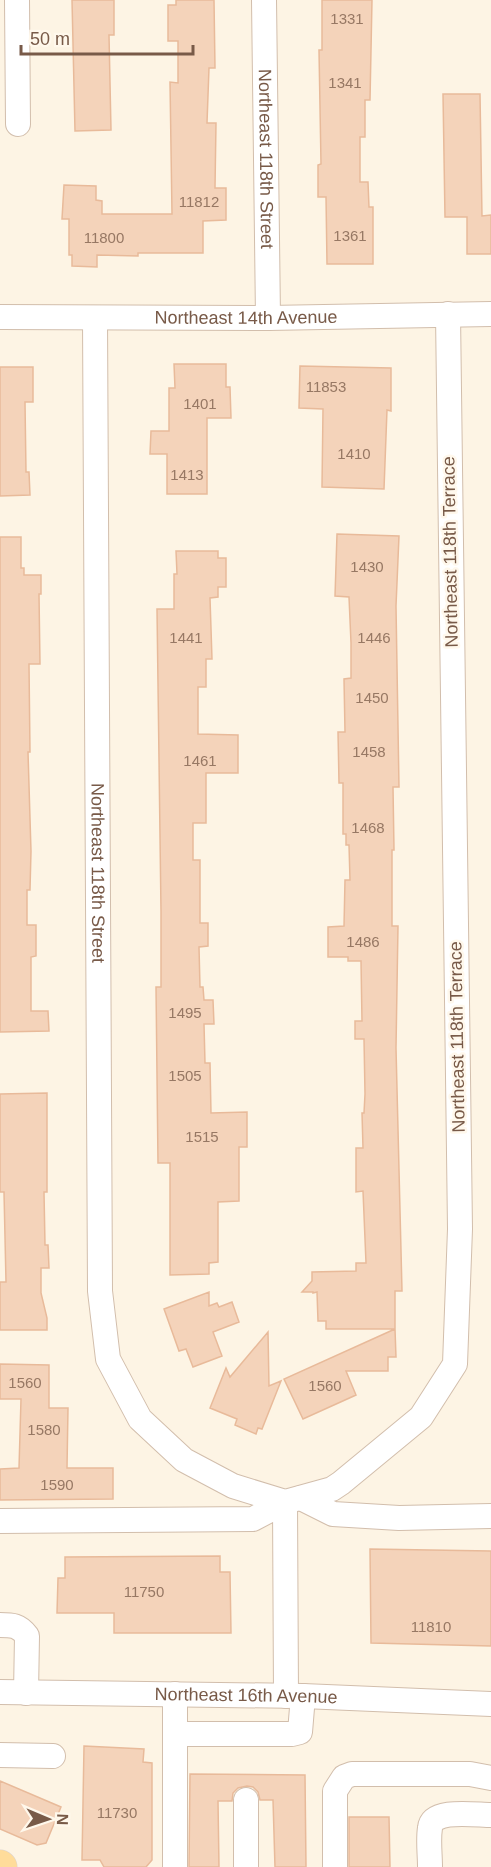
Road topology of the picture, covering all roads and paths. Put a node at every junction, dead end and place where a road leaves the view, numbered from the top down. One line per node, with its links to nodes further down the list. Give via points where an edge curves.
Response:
1 (17, 0): 3 (street)
2 (264, 0): 8 (street, Northeast 118th Street)
3 (18, 124)
4 (448, 314): 5 (street, Northeast 14th Avenue); 8 (street, Northeast 14th Avenue); 9 (street, Northeast 118th Terrace, via 460,1229 455,1364 421,1416 332,1489)
5 (491, 314)
6 (0, 317): 7 (street, Northeast 14th Avenue)
7 (95, 318): 8 (street, Northeast 14th Avenue); 9 (street, Northeast 118th Street, via 100,1291 108,1359 140,1419 184,1460 233,1486)
8 (268, 318)
9 (293, 1500): 10 (street, via 333,1514 399,1518); 11 (street, Northeast 118th Terrace, via 253,1519); 16 (street)
10 (491, 1516)
11 (0, 1521)
12 (0, 1625): 14 (street, via 14,1625 27,1636)
13 (0, 1692): 14 (street, Northeast 16th Avenue)
14 (26, 1693): 15 (street, Northeast 16th Avenue)
15 (175, 1694): 16 (street, Northeast 16th Avenue); 18 (street)
16 (295, 1696): 17 (street, Northeast 16th Avenue); 18 (street, via 300,1732)
17 (491, 1704)
18 (175, 1734): 24 (street)
19 (0, 1755): 20 (street)
20 (53, 1756)
21 (491, 1778): 26 (street, via 470,1774 345,1777 335,1791)
22 (246, 1800): 25 (street)
23 (491, 1815): 27 (street, via 434,1818 430,1826)
24 (175, 1867)
25 (246, 1867)
26 (335, 1867)
27 (430, 1867)

